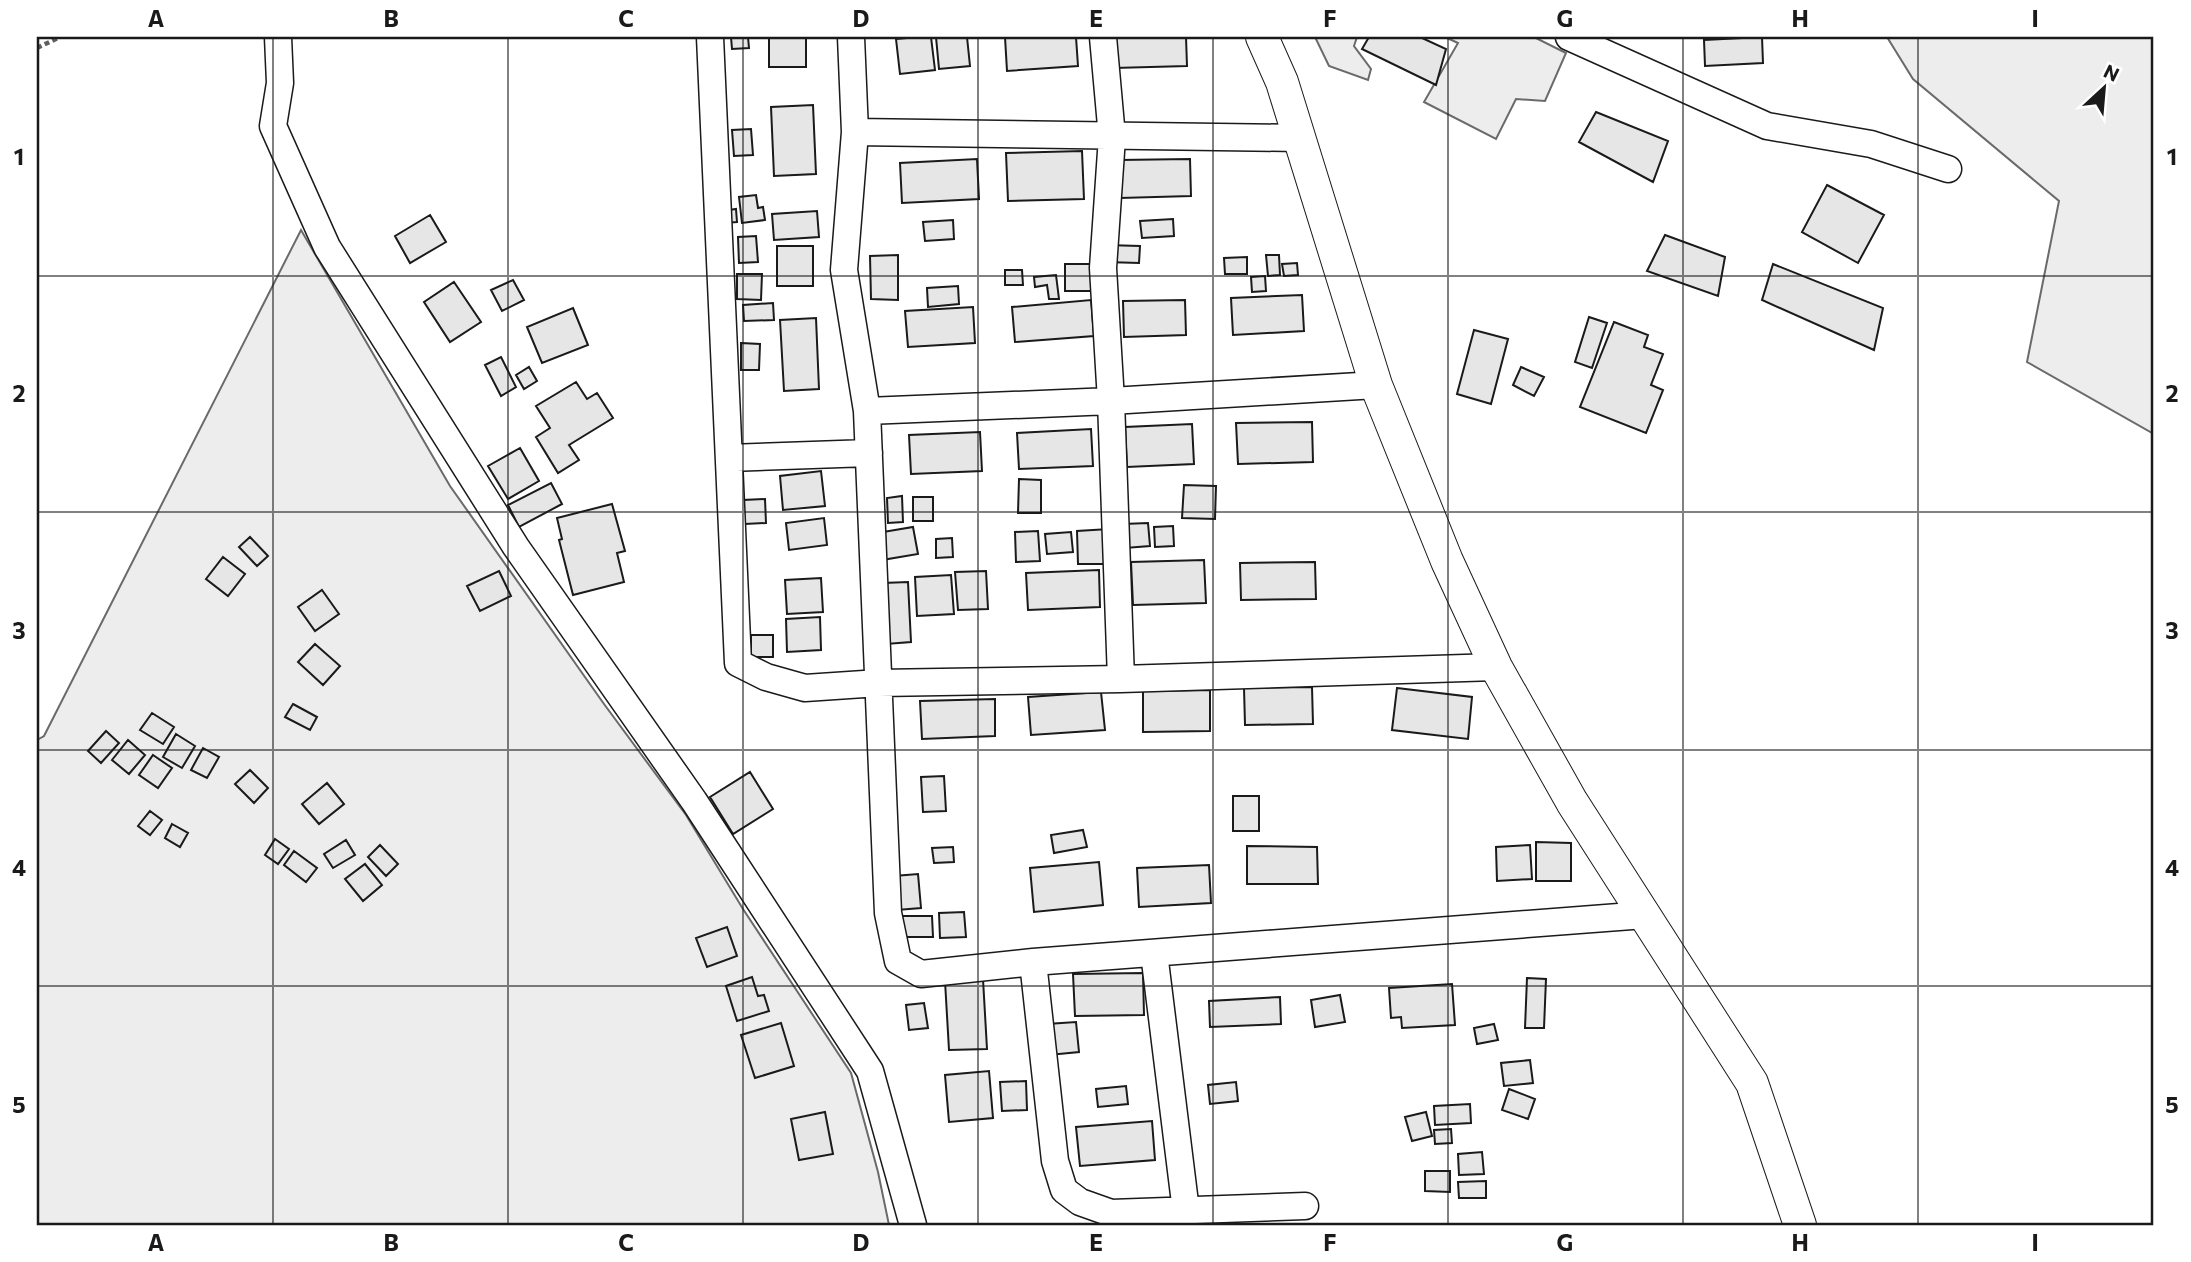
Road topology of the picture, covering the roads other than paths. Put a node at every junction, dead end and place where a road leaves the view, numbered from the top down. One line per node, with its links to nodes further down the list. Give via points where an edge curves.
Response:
1 (278, 37): 24 (street, via 281,83 273,126 327,247 516,547 694,801 870,1071)
2 (710, 37): 15 (street)
3 (852, 37): 7 (street)
4 (1103, 37): 8 (street)
5 (1262, 37): 9 (street)
6 (1569, 37): 10 (street, via 1767,126 1871,144)
7 (855, 132): 8 (street); 13 (street, via 844,270)
8 (1112, 137): 9 (street); 12 (street, via 1103,268)
9 (1299, 138): 11 (street)
10 (1948, 169)
11 (1376, 385): 12 (street); 16 (street, via 1447,561)
12 (1111, 401): 13 (street); 17 (street)
13 (867, 411): 14 (street)
14 (869, 453): 15 (street); 18 (street)
15 (729, 458): 18 (street, via 738,663 805,688)
16 (1496, 667): 17 (street); 19 (street, via 1572,802)
17 (1121, 679): 18 (street)
18 (879, 683): 21 (street, via 888,913 898,961 920,974)
19 (1645, 915): 20 (street); 25 (street, via 1752,1083)
20 (1154, 953): 21 (street); 23 (street)
21 (1033, 962): 23 (street, via 1055,1161 1064,1190 1080,1202 1111,1213)
22 (1305, 1206): 23 (street)
23 (1186, 1211)
24 (913, 1225)
25 (1800, 1225)

